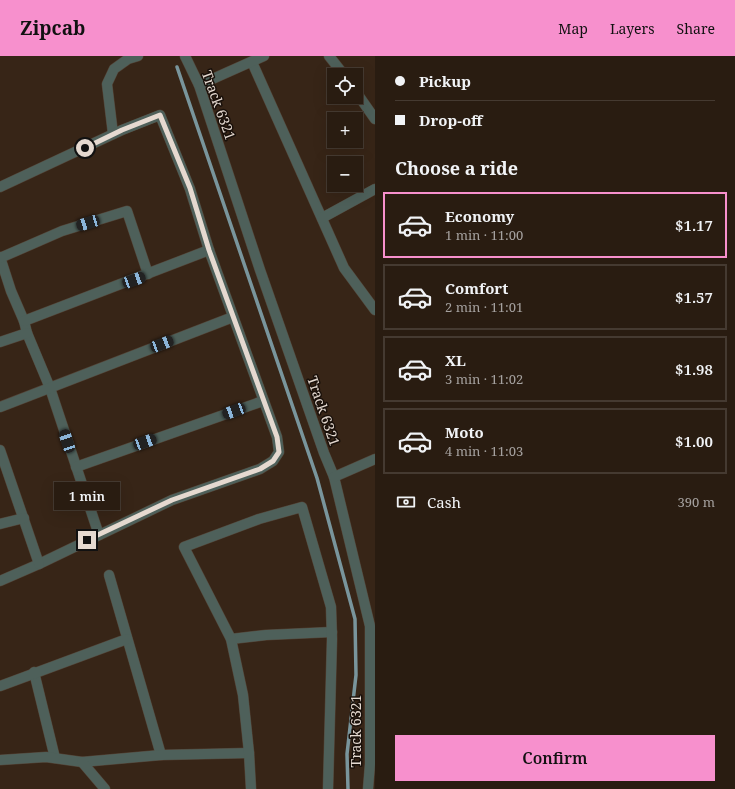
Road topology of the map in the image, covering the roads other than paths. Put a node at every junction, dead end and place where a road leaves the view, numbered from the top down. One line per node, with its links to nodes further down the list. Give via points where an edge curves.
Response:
1 (138, 56): 10 (street, via 128,59 114,69 107,84)
2 (185, 56): 7 (street, Track 6321)
3 (264, 56): 5 (street)
4 (329, 56): 6 (street)
5 (252, 62): 7 (street); 13 (street)
6 (338, 68)
7 (199, 85): 28 (street, Track 6321, via 260,270)
8 (363, 102): 9 (street)
9 (375, 119)
10 (113, 134): 11 (street); 14 (street, via 160,115 190,188)
11 (0, 187)
12 (375, 189): 13 (street)
13 (322, 218): 17 (street, via 344,268)
14 (209, 250): 16 (street); 18 (street)
15 (0, 257): 16 (street, via 62,231 127,211); 19 (street)
16 (148, 274): 19 (street)
17 (375, 310)
18 (233, 317): 22 (street); 23 (street)
19 (24, 320): 20 (street)
20 (27, 333): 21 (street); 22 (street)
21 (0, 342)
22 (50, 388): 24 (street); 27 (street)
23 (264, 400): 27 (street); 31 (street, via 277,437 279,452 273,461 260,469 172,500)
24 (0, 407)
25 (0, 450): 29 (street)
26 (375, 459): 28 (street)
27 (76, 467): 31 (street)
28 (334, 477): 45 (street, Track 6321, via 370,626)
29 (24, 518): 30 (street); 32 (street)
30 (0, 524)
31 (99, 535): 32 (street)
32 (39, 564): 34 (street)
33 (109, 574): 36 (street)
34 (0, 581)
35 (332, 632): 37 (street); 37 (street, via 331,608 302,508 259,519 184,547); 48 (street)
36 (127, 639): 38 (street); 41 (street)
37 (231, 639): 40 (street, via 243,695)
38 (34, 672): 39 (street); 42 (street)
39 (0, 686)
40 (249, 753): 41 (street); 47 (street)
41 (161, 755): 44 (street)
42 (54, 758): 43 (street); 44 (street)
43 (0, 760)
44 (82, 762): 46 (street)
45 (372, 765): 49 (street, Track 6321)
46 (105, 789)
47 (251, 789)
48 (328, 789)
49 (368, 789)

